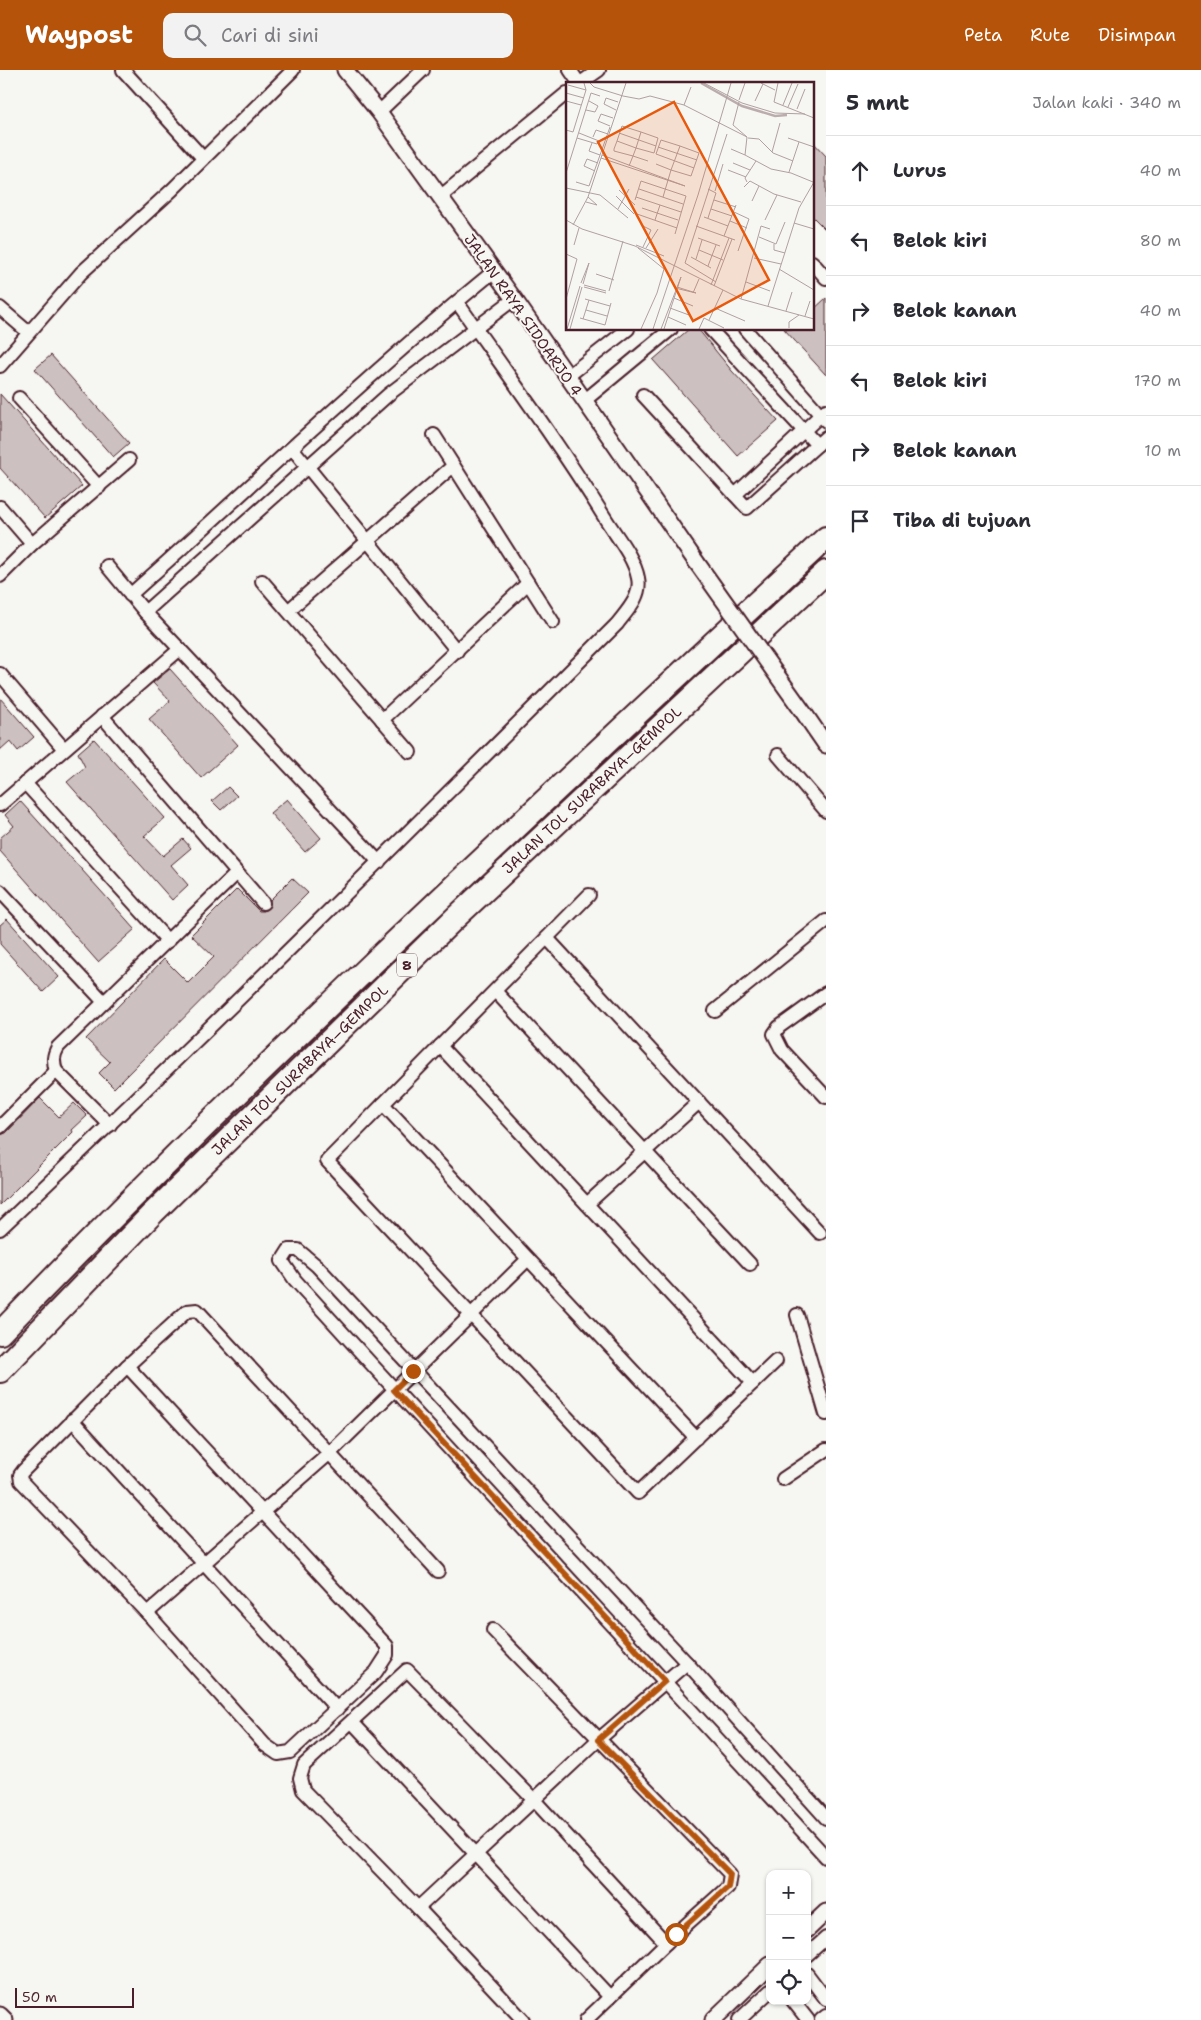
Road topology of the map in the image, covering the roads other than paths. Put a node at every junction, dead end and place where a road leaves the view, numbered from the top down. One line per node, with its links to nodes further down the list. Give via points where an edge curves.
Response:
1 (123, 70): 11 (street)
2 (293, 70): 11 (street)
3 (344, 70): 10 (street, JALAN RAYA SIDOARJO 4)
4 (423, 70): 10 (street)
5 (570, 70): 7 (street)
6 (599, 70): 8 (street)
7 (578, 82)
8 (582, 82)
9 (566, 94): 12 (street)
10 (379, 112): 12 (street, JALAN RAYA SIDOARJO 4)
11 (204, 158): 24 (street, via 81,273)
12 (440, 198): 14 (street, JALAN RAYA SIDOARJO 4)
13 (814, 264): 15 (street)
14 (493, 272): 16 (street, JALAN RAYA SIDOARJO 4); 17 (street)
15 (826, 278)
16 (514, 299): 19 (street); 26 (street, JALAN RAYA SIDOARJO 4)
17 (457, 302): 19 (street); 34 (street, via 344,399)
18 (0, 308): 24 (street)
19 (476, 329): 37 (street, via 389,394); 65 (street, via 587,488 632,561 638,578 638,591 634,602 617,624)
20 (627, 330): 26 (street)
21 (670, 330): 29 (street)
22 (711, 330): 31 (street)
23 (746, 330): 30 (street)
24 (28, 332): 25 (street)
25 (0, 366)
26 (568, 376): 29 (street, JALAN RAYA SIDOARJO 4)
27 (643, 395): 39 (street)
28 (19, 398): 38 (street)
29 (584, 401): 58 (street, JALAN RAYA SIDOARJO 4, bridge)
30 (824, 415): 31 (street)
31 (804, 430): 33 (street); 39 (street)
32 (434, 435): 36 (street)
33 (822, 441): 39 (street, via 749,507)
34 (293, 448): 37 (street); 49 (street)
35 (129, 460): 38 (street)
36 (453, 466): 42 (street); 48 (street)
37 (308, 467): 42 (street); 51 (street)
38 (99, 487): 43 (street)
39 (736, 495)
40 (0, 507): 43 (street)
41 (826, 538): 92 (highway, JALAN TOL SURABAYA–GEMPOL / 8, via 498,843 214,1117)
42 (368, 542): 50 (street); 54 (street)
43 (32, 544): 46 (street)
44 (107, 566): 49 (street)
45 (826, 572): 95 (highway, JALAN TOL SURABAYA–GEMPOL / 8, via 440,932 153,1213)
46 (0, 576)
47 (262, 581): 50 (street)
48 (528, 583): 52 (street); 54 (street)
49 (130, 595): 51 (street)
50 (289, 610): 57 (street)
51 (145, 612): 53 (street)
52 (553, 622)
53 (180, 649): 56 (street); 65 (street)
54 (457, 651): 57 (street)
55 (0, 674): 59 (street)
56 (102, 716): 59 (street); 66 (street)
57 (382, 720): 60 (street)
58 (826, 745)
59 (64, 749): 62 (street)
60 (410, 752)
61 (778, 755): 64 (street)
62 (25, 783): 63 (street); 72 (street)
63 (0, 804)
64 (826, 811)
65 (379, 862): 82 (street)
66 (237, 873): 69 (street); 72 (street)
67 (0, 891): 75 (street)
68 (589, 895): 71 (street)
69 (263, 903)
70 (826, 921): 76 (street)
71 (547, 938): 73 (street); 80 (street)
72 (168, 941): 75 (street)
73 (495, 991): 77 (street); 84 (street)
74 (826, 993): 79 (street, via 774,1034 782,1050)
75 (104, 1002): 78 (street, via 58,1047 53,1062)
76 (715, 1011)
77 (440, 1046): 81 (street); 85 (street)
78 (56, 1071): 82 (street); 83 (street)
79 (826, 1097)
80 (699, 1102): 84 (street); 87 (street)
81 (383, 1104): 88 (street); 90 (street, via 327,1161)
82 (110, 1125): 86 (street)
83 (0, 1127)
84 (645, 1151): 85 (street); 89 (street)
85 (587, 1204): 97 (street)
86 (0, 1229)
87 (820, 1233)
88 (528, 1259): 90 (street); 101 (street)
89 (750, 1264)
90 (471, 1314): 96 (street); 101 (street, via 638,1493)
91 (796, 1315): 99 (street)
92 (0, 1333)
93 (776, 1361): 97 (street)
94 (127, 1366): 100 (street); 103 (street, via 187,1311 197,1310); 105 (street)
95 (0, 1371)
96 (413, 1371): 98 (street); 98 (street, via 317,1266 298,1250 289,1250 282,1261 295,1280); 110 (street)
97 (753, 1383): 101 (street)
98 (394, 1390): 103 (street); 111 (street)
99 (826, 1414)
100 (72, 1420): 106 (street); 108 (street, via 23,1471 21,1481)
101 (696, 1438)
102 (826, 1450): 104 (street)
103 (330, 1452): 105 (street); 107 (street)
104 (783, 1479)
105 (262, 1512): 106 (street); 112 (street, via 387,1646 387,1655 376,1672)
106 (204, 1564): 108 (street); 112 (street)
107 (438, 1571)
108 (147, 1614): 112 (street, via 265,1745 278,1754 290,1752)
109 (493, 1630): 114 (street)
110 (687, 1663): 111 (street); 116 (street)
111 (665, 1681): 114 (street); 118 (street)
112 (337, 1709)
113 (352, 1722): 115 (street, via 407,1670); 117 (street); 119 (street, via 304,1765 300,1778 303,1790)
114 (598, 1740): 115 (street); 123 (street, via 730,1874 728,1887)
115 (534, 1800): 117 (street); 123 (street)
116 (826, 1818)
117 (476, 1854): 119 (street); 128 (street)
118 (826, 1857)
119 (418, 1908): 134 (street)
120 (826, 1912): 121 (street)
121 (811, 1926)
122 (826, 1938): 124 (street)
123 (666, 1943): 128 (street)
124 (811, 1951)
125 (766, 1971): 136 (street)
126 (811, 1979): 129 (street)
127 (766, 1995): 137 (street)
128 (610, 1997): 135 (street)
129 (826, 1999)
130 (796, 2005): 138 (street)
131 (0, 2015): 133 (street)
132 (826, 2016): 139 (street)
133 (5, 2020)
134 (523, 2020)
135 (586, 2020)
136 (712, 2020)
137 (739, 2020)
138 (808, 2020)
139 (822, 2020)

